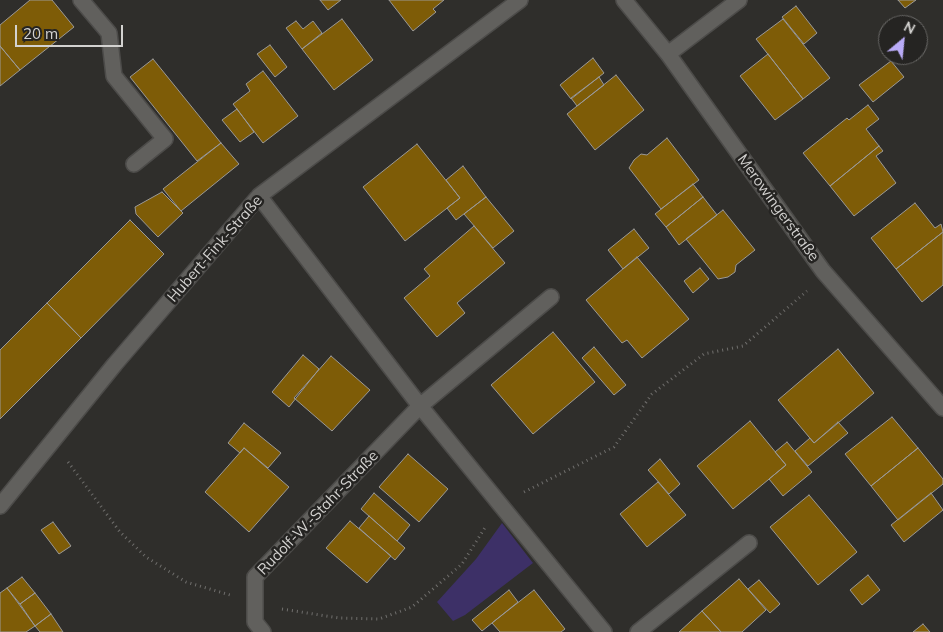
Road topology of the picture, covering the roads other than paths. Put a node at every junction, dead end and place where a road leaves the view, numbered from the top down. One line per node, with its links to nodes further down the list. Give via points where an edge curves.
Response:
1 (81, 0): 6 (street, via 109,33 114,76 165,139)
2 (520, 0): 7 (street, Hubert-Fink-Straße)
3 (624, 0): 5 (street, Merowingerstraße)
4 (739, 0): 5 (street)
5 (668, 54): 10 (street, Merowingerstraße, via 823,270)
6 (134, 164)
7 (259, 196): 9 (street); 11 (street, Hubert-Fink-Straße)
8 (551, 297): 9 (street, Rudolf-W.-Stahr-Straße)
9 (420, 406): 13 (street, Rudolf-W.-Stahr-Straße, via 255,577 255,622); 14 (street)
10 (943, 408)
11 (0, 506)
12 (749, 543): 15 (street)
13 (263, 632)
14 (604, 632)
15 (638, 632)

